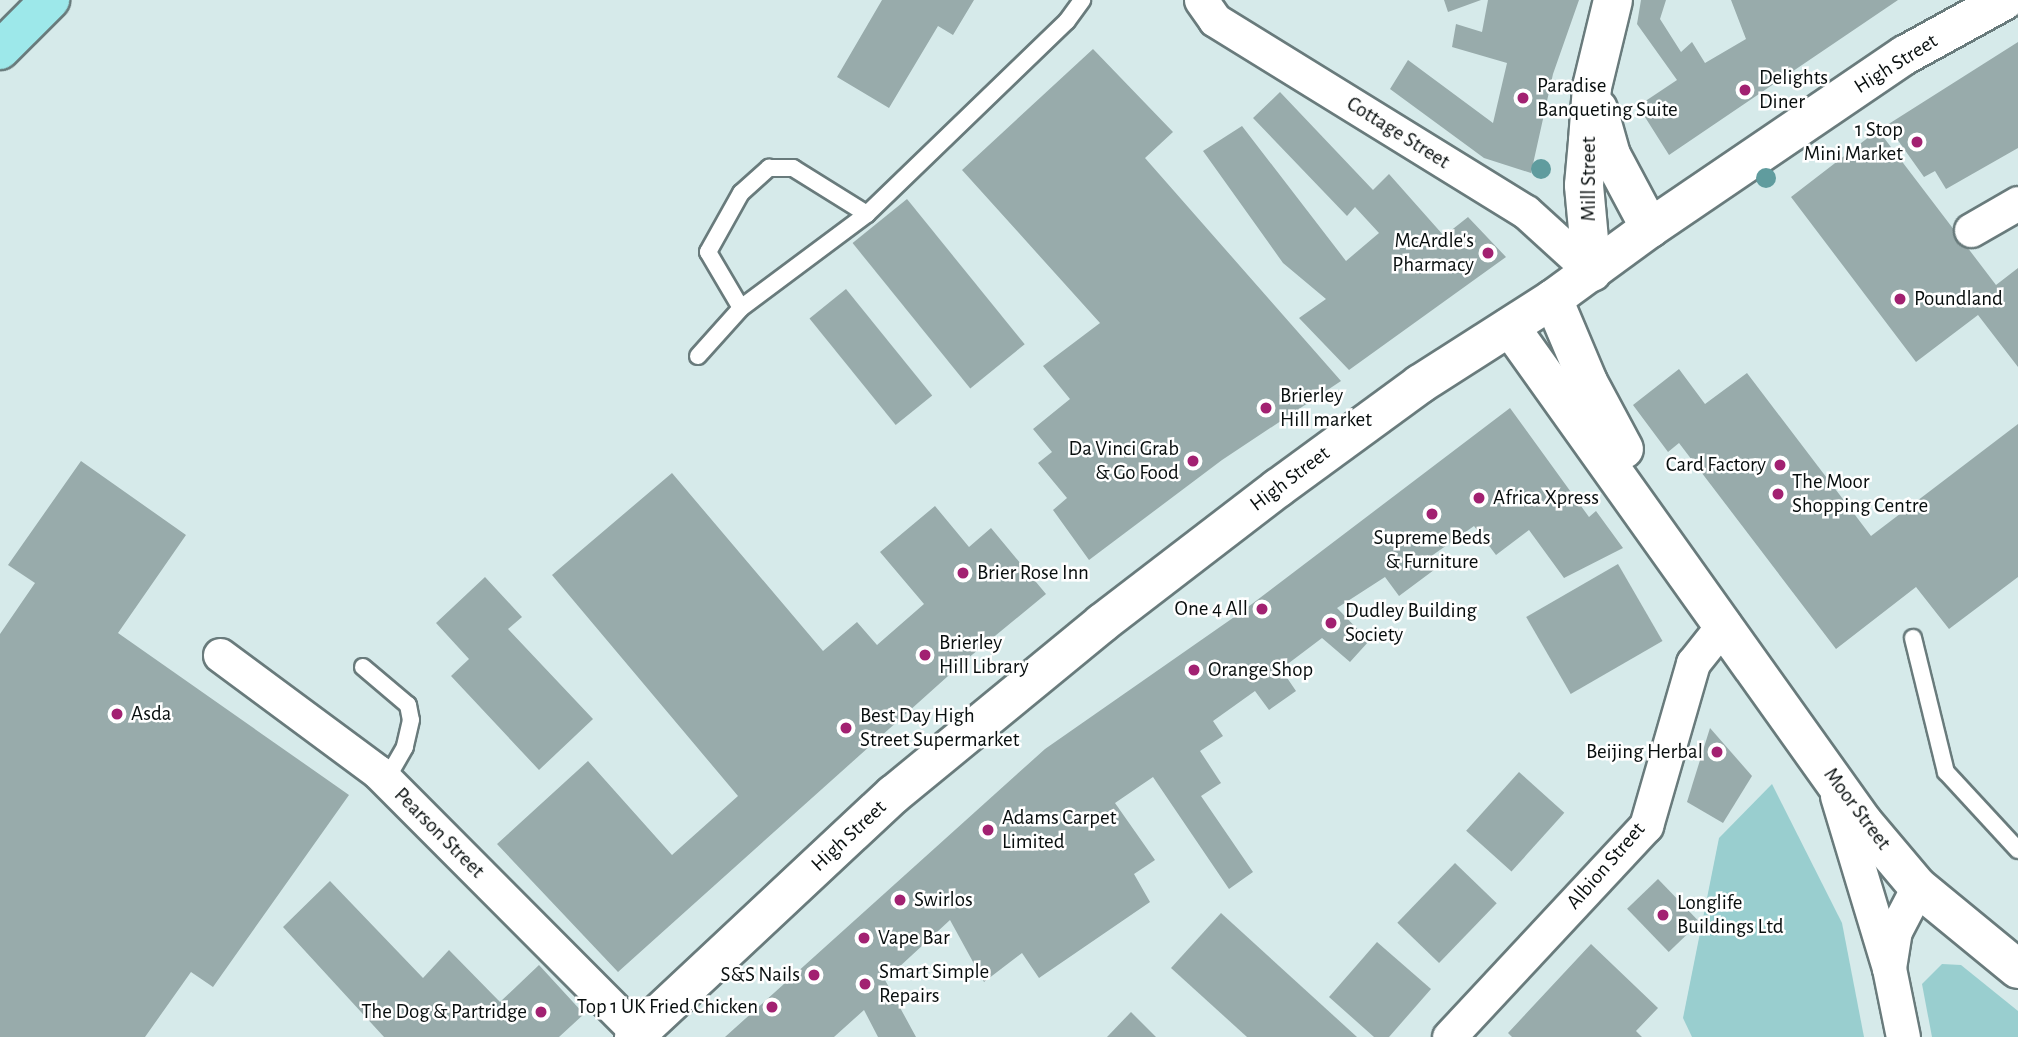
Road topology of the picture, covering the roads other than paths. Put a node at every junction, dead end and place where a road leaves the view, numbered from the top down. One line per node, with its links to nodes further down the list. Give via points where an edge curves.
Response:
1 (29, 0): 7 (main road)
2 (50, 0): 7 (main road)
3 (1082, 0): 10 (lane, via 1066,21)
4 (1201, 0): 13 (street, Cottage Street, via 1215,20 1526,212)
5 (1613, 0): 8 (street, Mill Street)
6 (2005, 0): 11 (street, High Street, via 1905,55)
7 (0, 48)
8 (1592, 87): 11 (street, Mill Street, via 1611,155); 13 (street, Mill Street, via 1584,185)
9 (2018, 204): 12 (street)
10 (867, 214): 15 (lane); 15 (lane, via 793,167 769,168 741,193 708,252)
11 (1650, 228): 13 (street, High Street)
12 (1971, 230)
13 (1592, 272): 14 (street, High Street)
14 (1553, 299): 16 (street, High Street); 18 (street, Moor Street, via 1588,382)
15 (741, 309): 17 (lane)
16 (1510, 327): 18 (street, Moor Street); 28 (street, High Street, via 1420,384 1062,655 894,794)
17 (698, 356)
18 (1724, 624): 22 (street, Moor Street); 29 (street, Albion Street, via 1693,663 1646,827)
19 (1913, 638): 24 (lane, via 1946,772)
20 (220, 655): 23 (street, Pearson Street)
21 (363, 667): 23 (lane, via 408,705 411,720 405,747)
22 (1828, 772): 25 (street, Moor Street); 26 (street)
23 (386, 780): 28 (street, Pearson Street)
24 (2018, 850)
25 (1919, 887): 26 (street, via 1895,930); 27 (street, Moor Street)
26 (1889, 968): 30 (street)
27 (2018, 969)
28 (636, 1035)
29 (1449, 1037)
30 (1903, 1037)

